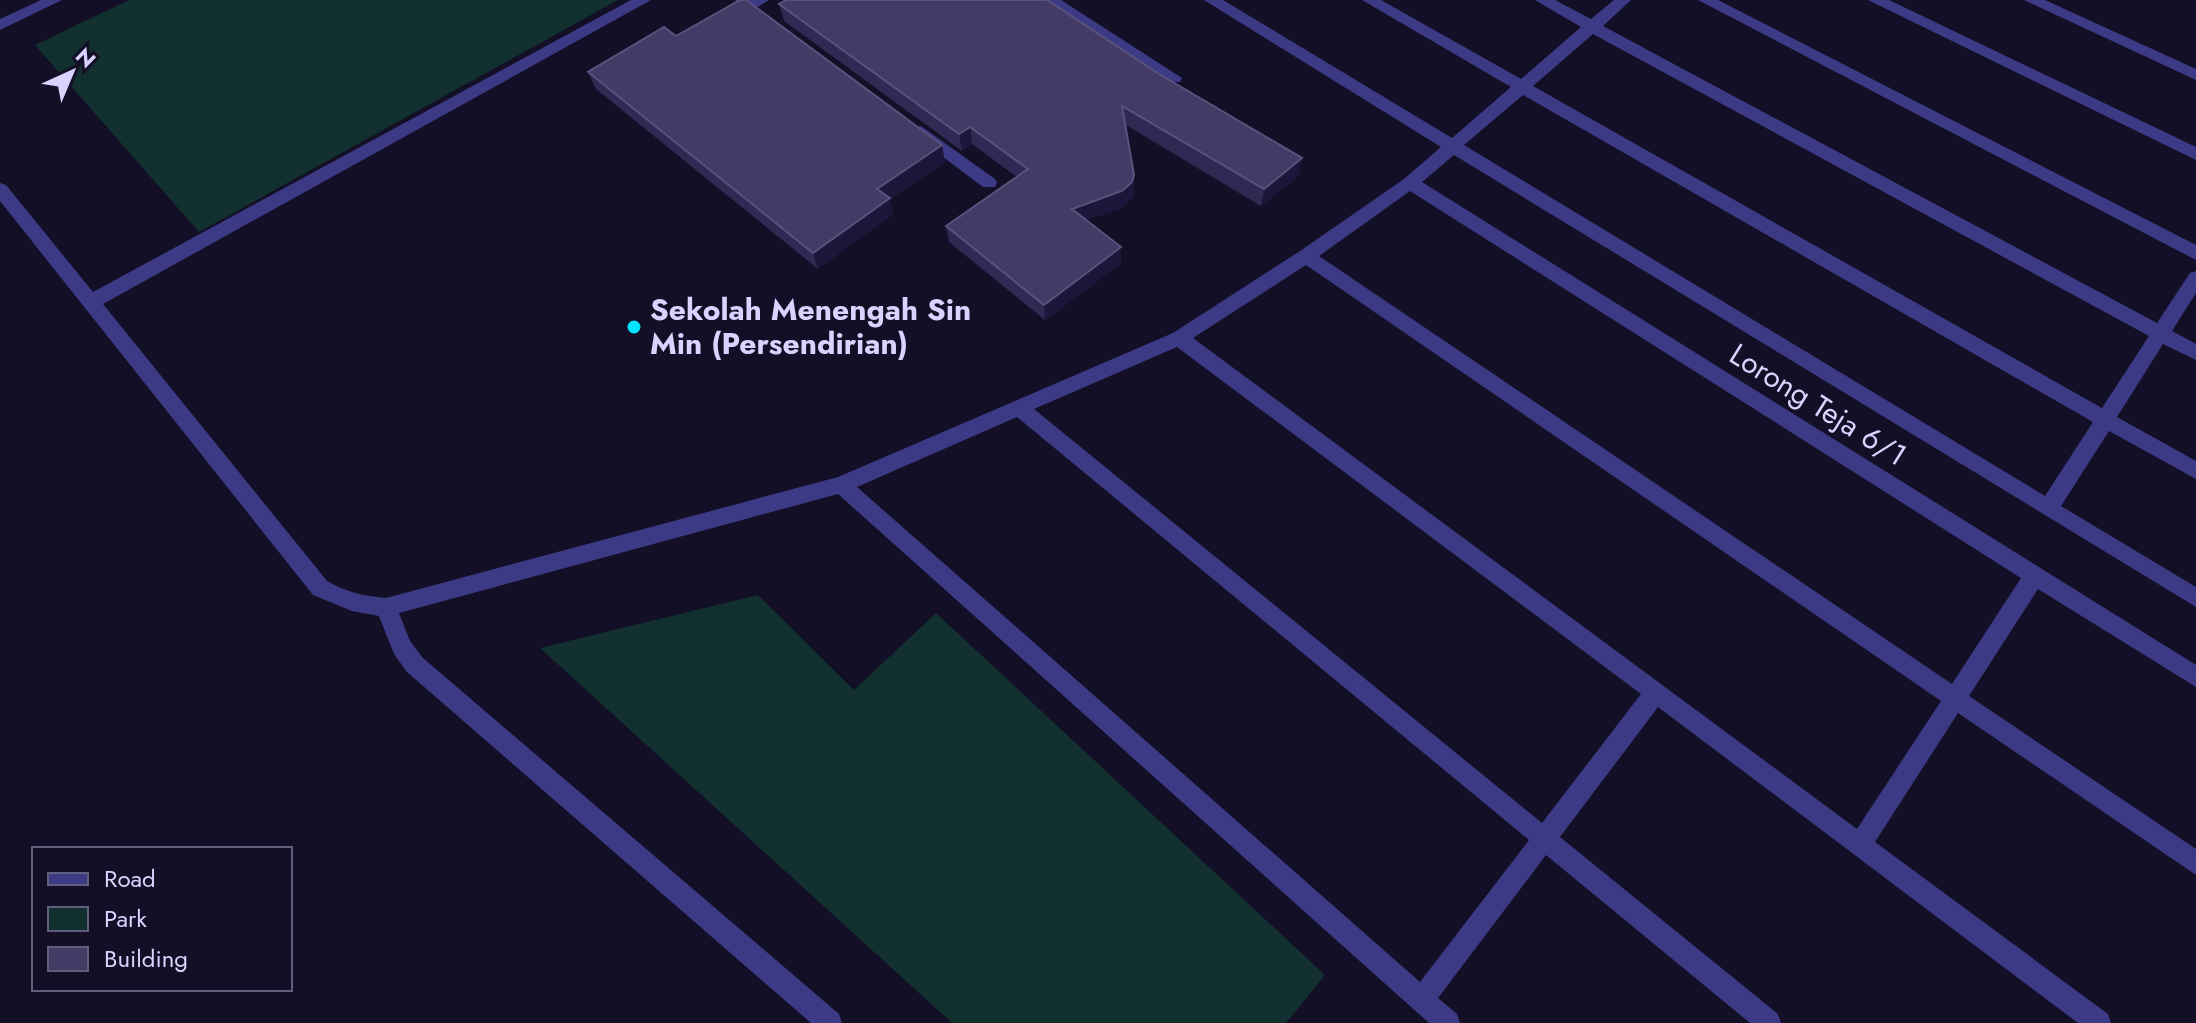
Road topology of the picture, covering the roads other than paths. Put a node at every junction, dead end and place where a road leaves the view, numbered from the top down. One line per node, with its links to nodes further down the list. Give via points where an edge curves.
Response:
1 (54, 0): 11 (street)
2 (643, 0): 25 (street)
3 (1050, 0): 14 (street)
4 (1212, 0): 17 (street)
5 (1370, 0): 15 (street)
6 (1543, 0): 12 (street)
7 (1623, 0): 12 (street)
8 (1706, 0): 22 (street)
9 (1876, 0): 18 (street)
10 (2032, 0): 13 (street)
11 (0, 25)
12 (1592, 26): 15 (street); 26 (street)
13 (2196, 75)
14 (1174, 78)
15 (1522, 87): 17 (street); 30 (street)
16 (901, 118): 19 (street)
17 (1453, 147): 20 (street); 33 (street)
18 (2196, 154)
19 (989, 183)
20 (1410, 183): 23 (street); 34 (street, Lorong Teja 6/1)
21 (0, 189): 25 (street)
22 (2196, 253)
23 (1306, 256): 27 (street); 39 (street)
24 (2196, 278): 26 (street)
25 (91, 302): 36 (street, via 320,588 340,600)
26 (2161, 333): 28 (street); 30 (street)
27 (1179, 338): 29 (street); 38 (street)
28 (2196, 353)
29 (1019, 408): 32 (street); 40 (street)
30 (2105, 420): 31 (street); 33 (street)
31 (2196, 471)
32 (841, 485): 36 (street); 43 (street)
33 (2048, 509): 35 (street)
34 (2034, 577): 37 (street, Lorong Teja 6/1); 39 (street)
35 (2196, 598)
36 (386, 607): 44 (street, via 415,665)
37 (2196, 677)
38 (1655, 693): 40 (street); 41 (street)
39 (1956, 697): 41 (street); 42 (street)
40 (1544, 839): 43 (street); 46 (street)
41 (1860, 845): 47 (street)
42 (2196, 863)
43 (1422, 999): 45 (street)
44 (830, 1023)
45 (1448, 1023)
46 (1769, 1023)
47 (2099, 1023)

